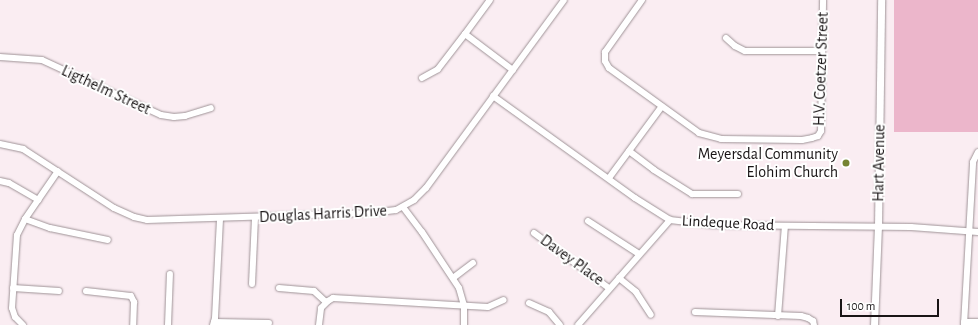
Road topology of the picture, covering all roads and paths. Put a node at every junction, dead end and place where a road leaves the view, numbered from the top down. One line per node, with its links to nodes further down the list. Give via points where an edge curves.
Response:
1 (490, 0): 6 (street)
2 (564, 0): 10 (street, Douglas Harris Drive)
3 (642, 0): 13 (street, H.V. Coetzer Street, via 607,47 604,59 609,68)
4 (823, 0): 8 (street, H.V. Coetzer Street)
5 (881, 0): 30 (street, Hart Avenue)
6 (465, 34): 10 (street); 11 (street, via 438,69)
7 (726, 38): 8 (street, via 746,51)
8 (822, 51): 13 (street, H.V. Coetzer Street, via 822,123 818,136 802,140 721,139 699,132)
9 (0, 57): 14 (street, Ligthelm Street, via 42,60 161,115 185,116)
10 (513, 70): 12 (street, Douglas Harris Drive)
11 (422, 78)
12 (493, 96): 19 (street, Lindeque Road); 23 (street, Douglas Harris Drive, via 426,188)
13 (662, 106): 16 (street)
14 (211, 108)
15 (0, 144): 18 (street, Douglas Harris Drive, via 23,149)
16 (629, 151): 19 (street); 21 (street, via 692,194)
17 (978, 152): 31 (street, via 973,162)
18 (58, 171): 22 (street); 24 (street, Douglas Harris Drive, via 114,208 134,217 153,221)
19 (610, 178): 27 (street, Lindeque Road)
20 (0, 181): 22 (street, via 9,183)
21 (738, 194)
22 (38, 200): 26 (street)
23 (402, 207): 25 (street, Douglas Harris Drive, via 387,212); 38 (street)
24 (220, 218): 25 (street, Douglas Harris Drive); 56 (street)
25 (255, 218): 40 (street)
26 (25, 219): 34 (street, via 50,228); 41 (street, via 16,241)
27 (670, 220): 29 (street, Lindeque Road, via 713,225); 35 (street)
28 (588, 221): 35 (street)
29 (785, 226): 30 (street, Lindeque Road); 52 (street)
30 (878, 227): 31 (street, Lindeque Road); 67 (street, Hart Avenue)
31 (969, 232): 32 (street, Lindeque Road); 57 (street)
32 (978, 232)
33 (534, 233): 43 (street, Davey Place)
34 (108, 240)
35 (639, 254): 39 (street)
36 (472, 262): 38 (street)
37 (170, 274): 61 (street)
38 (453, 278): 49 (street, via 461,292)
39 (618, 278): 43 (street); 51 (street, via 636,292)
40 (252, 284)
41 (13, 288): 45 (street); 53 (street, via 12,308)
42 (279, 288): 47 (street, via 314,291)
43 (609, 288): 65 (street)
44 (86, 291): 60 (street, via 131,296 134,302)
45 (59, 292)
46 (504, 300): 49 (street, via 488,307)
47 (326, 302): 49 (street, via 333,298); 62 (street, via 321,308)
48 (528, 303): 64 (street, via 549,312)
49 (464, 305): 63 (street)
50 (695, 312): 52 (street)
51 (651, 315)
52 (778, 316): 66 (street, via 808,318)
53 (17, 320): 58 (street); 59 (street)
54 (268, 322): 56 (street)
55 (978, 322): 57 (street)
56 (213, 324)
57 (964, 324)
58 (12, 325)
59 (23, 325)
60 (133, 325)
61 (168, 325)
62 (319, 325)
63 (464, 325)
64 (560, 325)
65 (578, 325)
66 (814, 325)
67 (874, 325)

